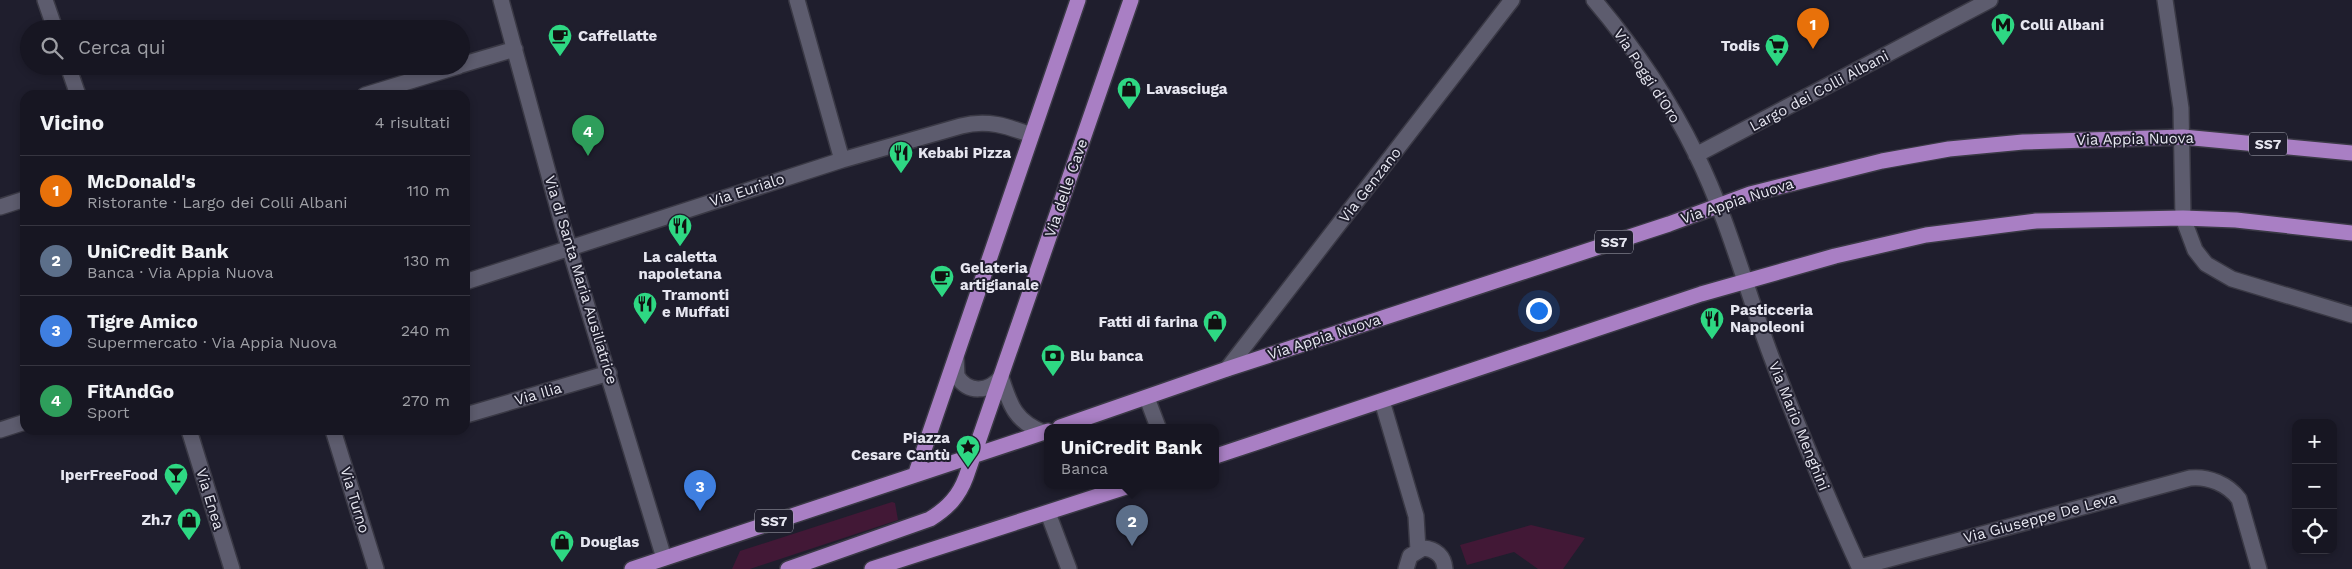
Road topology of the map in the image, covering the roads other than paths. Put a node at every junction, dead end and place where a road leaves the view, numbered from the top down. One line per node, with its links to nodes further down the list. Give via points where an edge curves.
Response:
1 (46, 0): 10 (street)
2 (500, 0): 11 (street, Via di Santa Maria Ausiliatrice)
3 (797, 0): 21 (street)
4 (1078, 0): 17 (main road)
5 (1131, 0): 34 (main road, Via delle Cave)
6 (1512, 0): 32 (street, Via Genzano)
7 (1594, 0): 20 (street, Via Poggi d'Oro, via 1643,65)
8 (1990, 0): 20 (street, Largo dei Colli Albani)
9 (2165, 0): 18 (street)
10 (52, 20)
11 (515, 49): 12 (street); 27 (street, Via di Santa Maria Ausiliatrice)
12 (470, 63)
13 (71, 75): 15 (street)
14 (431, 75): 16 (street)
15 (76, 90)
16 (381, 90)
17 (1031, 135): 21 (street, Via Eurialo, via 999,124 972,123); 31 (main road)
18 (2183, 137): 19 (main road, Via Appia Nuova / SS7); 23 (main road, Via Appia Nuova / SS7, via 2050,141 1949,149 1810,178); 25 (street)
19 (2352, 153)
20 (1696, 155): 23 (street)
21 (842, 160): 27 (street, Via Eurialo)
22 (20, 201): 24 (street)
23 (1718, 206): 29 (street, Via Mario Menghini); 32 (main road, Via Appia Nuova / SS7)
24 (0, 207)
25 (2183, 218): 26 (main road, via 2236,220); 29 (main road, via 2058,219 1974,228 1900,241); 30 (street, via 2195,250 2216,271 2232,279)
26 (2352, 233)
27 (570, 248): 28 (street, Via Eurialo); 33 (street, Via di Santa Maria Ausiliatrice)
28 (470, 280)
29 (1746, 280): 36 (main road); 53 (street, Via Mario Menghini, via 1790,406)
30 (2352, 315)
31 (956, 356): 34 (street, via 957,376 969,387 987,387); 48 (main road)
32 (1227, 369): 35 (main road, Via Appia Nuova / SS7)
33 (609, 373): 37 (street, Via Ilia); 52 (street, Via di Santa Maria Ausiliatrice)
34 (1001, 376): 42 (street, via 1016,413 1027,425); 46 (main road, Via delle Cave)
35 (1147, 398): 39 (main road, Via Appia Nuova / SS7); 40 (street)
36 (1382, 401): 47 (main road); 51 (street, via 1416,516)
37 (470, 414)
38 (20, 424): 41 (street)
39 (1069, 424)
40 (1157, 424)
41 (0, 430)
42 (1044, 431)
43 (1044, 433): 46 (main road, SS7)
44 (191, 435): 54 (street, Via Enea)
45 (335, 435): 55 (street, Via Turno)
46 (974, 455): 48 (main road, SS7); 57 (main road, via 963,485 949,506 930,519)
47 (1219, 455)
48 (916, 473): 52 (main road, SS7)
49 (1120, 489): 50 (main road)
50 (1048, 513): 58 (main road); 59 (street)
51 (1418, 550): 60 (street, via 1408,559); 61 (street, via 1429,548 1436,551 1442,556)
52 (664, 558): 56 (main road, SS7)
53 (1860, 568): 62 (street, Via Giuseppe De Leva, via 2190,478 2204,478 2221,484 2239,499)
54 (232, 569)
55 (376, 569)
56 (632, 569)
57 (788, 569)
58 (872, 569)
59 (1069, 569)
60 (1406, 569)
61 (1445, 569)
62 (2259, 569)

